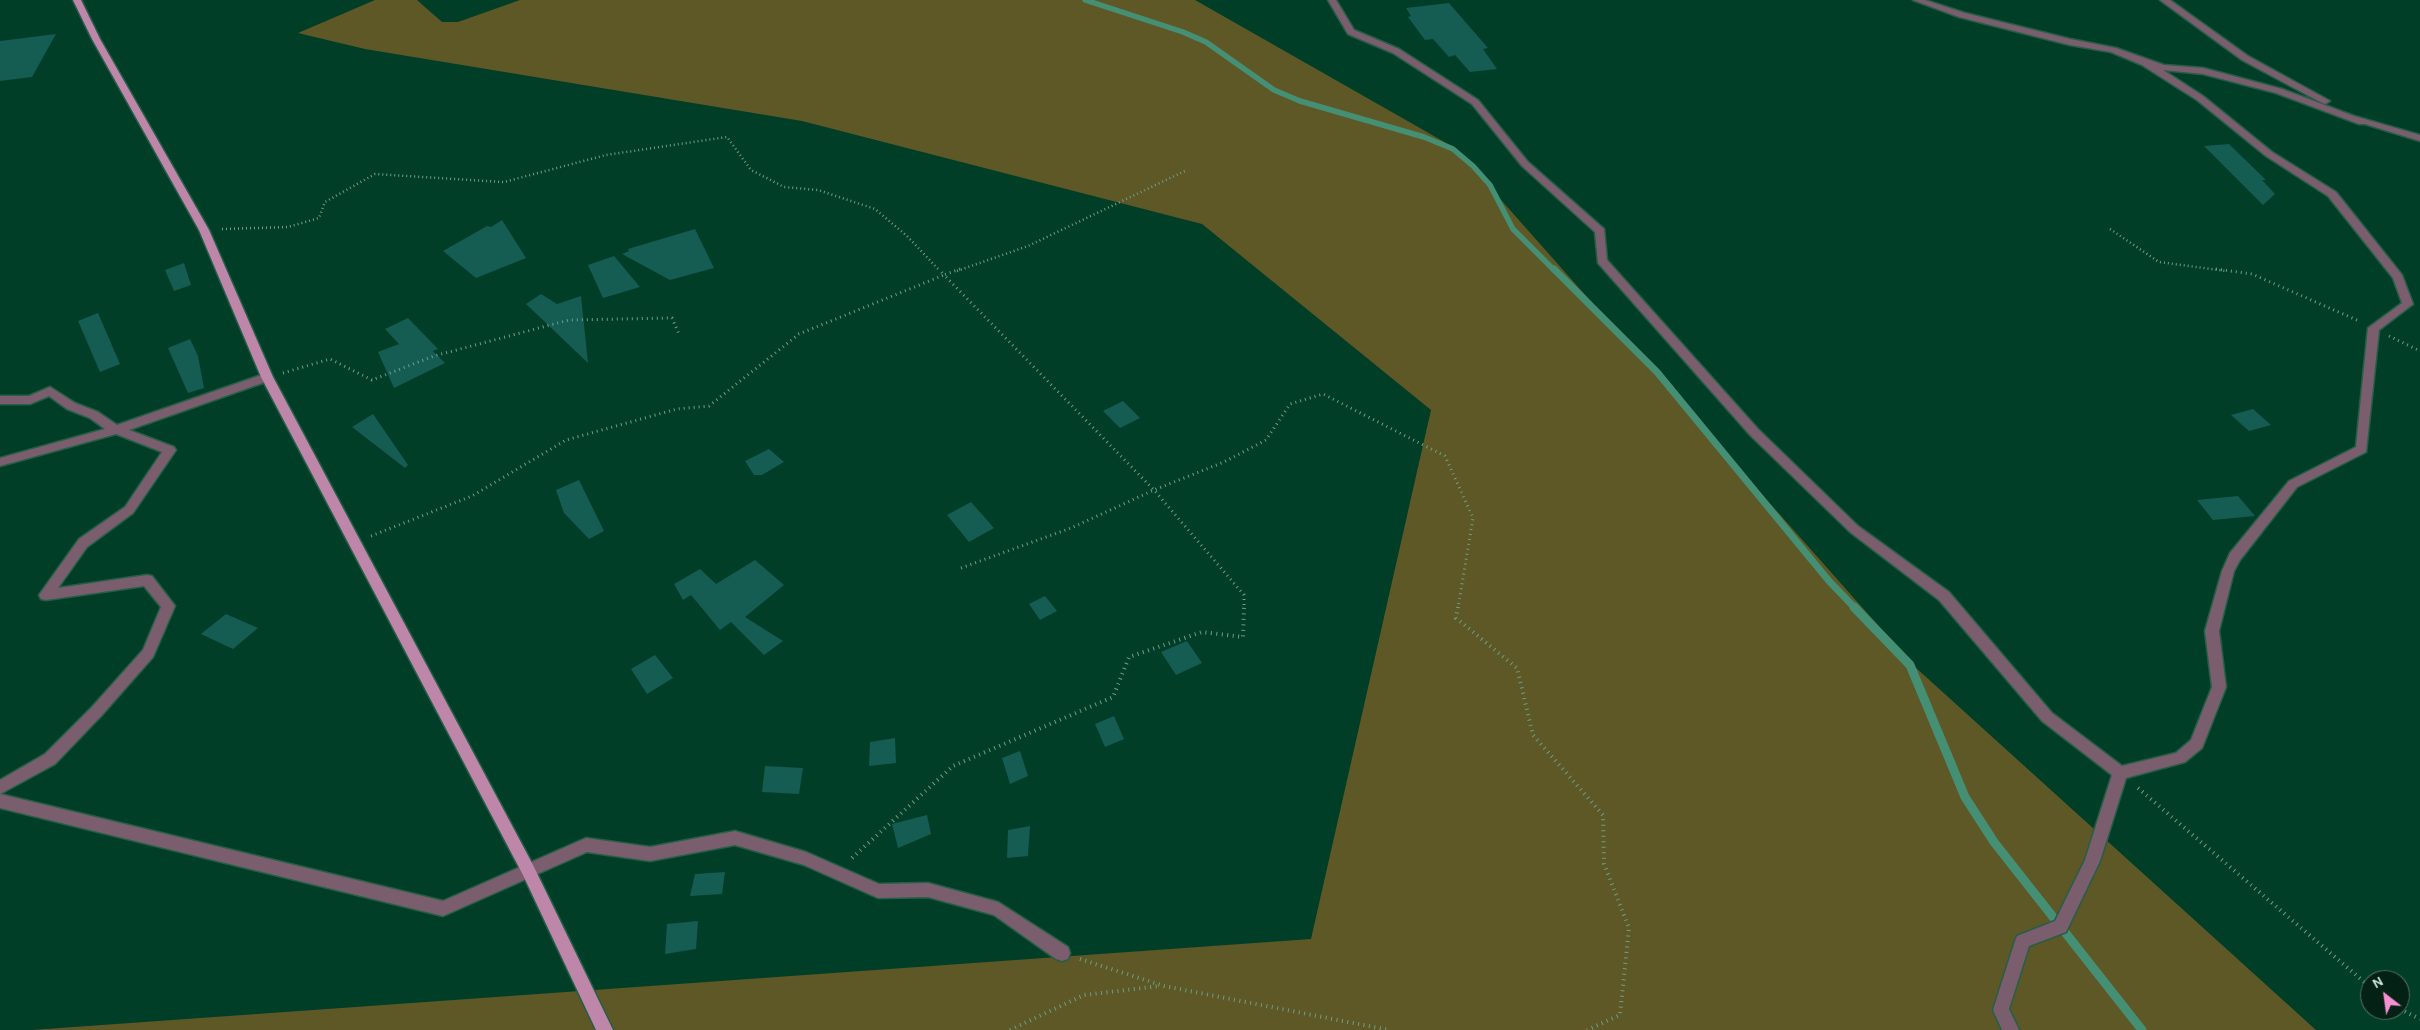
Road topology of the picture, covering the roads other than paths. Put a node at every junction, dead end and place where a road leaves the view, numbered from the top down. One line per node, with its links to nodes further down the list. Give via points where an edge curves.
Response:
1 (77, 0): 8 (main road, via 204,230)
2 (1332, 0): 12 (street, via 1351,32 1396,51 1474,102 1526,164 1600,231 1602,261 1754,432 1854,529 1944,596 2047,717)
3 (1917, 0): 5 (street, via 1962,15 2113,50)
4 (2164, 0): 6 (street, via 2245,58)
5 (2144, 63): 6 (street, via 2213,73 2279,91); 12 (street, via 2200,98 2269,154 2332,194 2398,276 2408,304 2374,328 2362,450 2293,484 2235,557 2228,571 2212,631 2218,687 2197,744 2180,758)
6 (2362, 122): 7 (street)
7 (2420, 138)
8 (266, 377): 10 (street); 15 (main road)
9 (0, 400): 10 (street, via 30,400 50,391)
10 (116, 430): 11 (street); 13 (street, via 170,450 129,510 83,544 46,595 148,580 168,606 148,653 97,711 50,759)
11 (0, 462)
12 (2120, 773): 18 (street, via 2092,861 2060,927 2023,941 2001,1010)
13 (0, 788)
14 (0, 801): 15 (street, via 443,909)
15 (528, 870): 16 (street, via 586,845 650,854 735,838 806,859 878,891 928,890 998,909); 17 (main road)
16 (1062, 953)
17 (605, 1030)
18 (2011, 1030)

